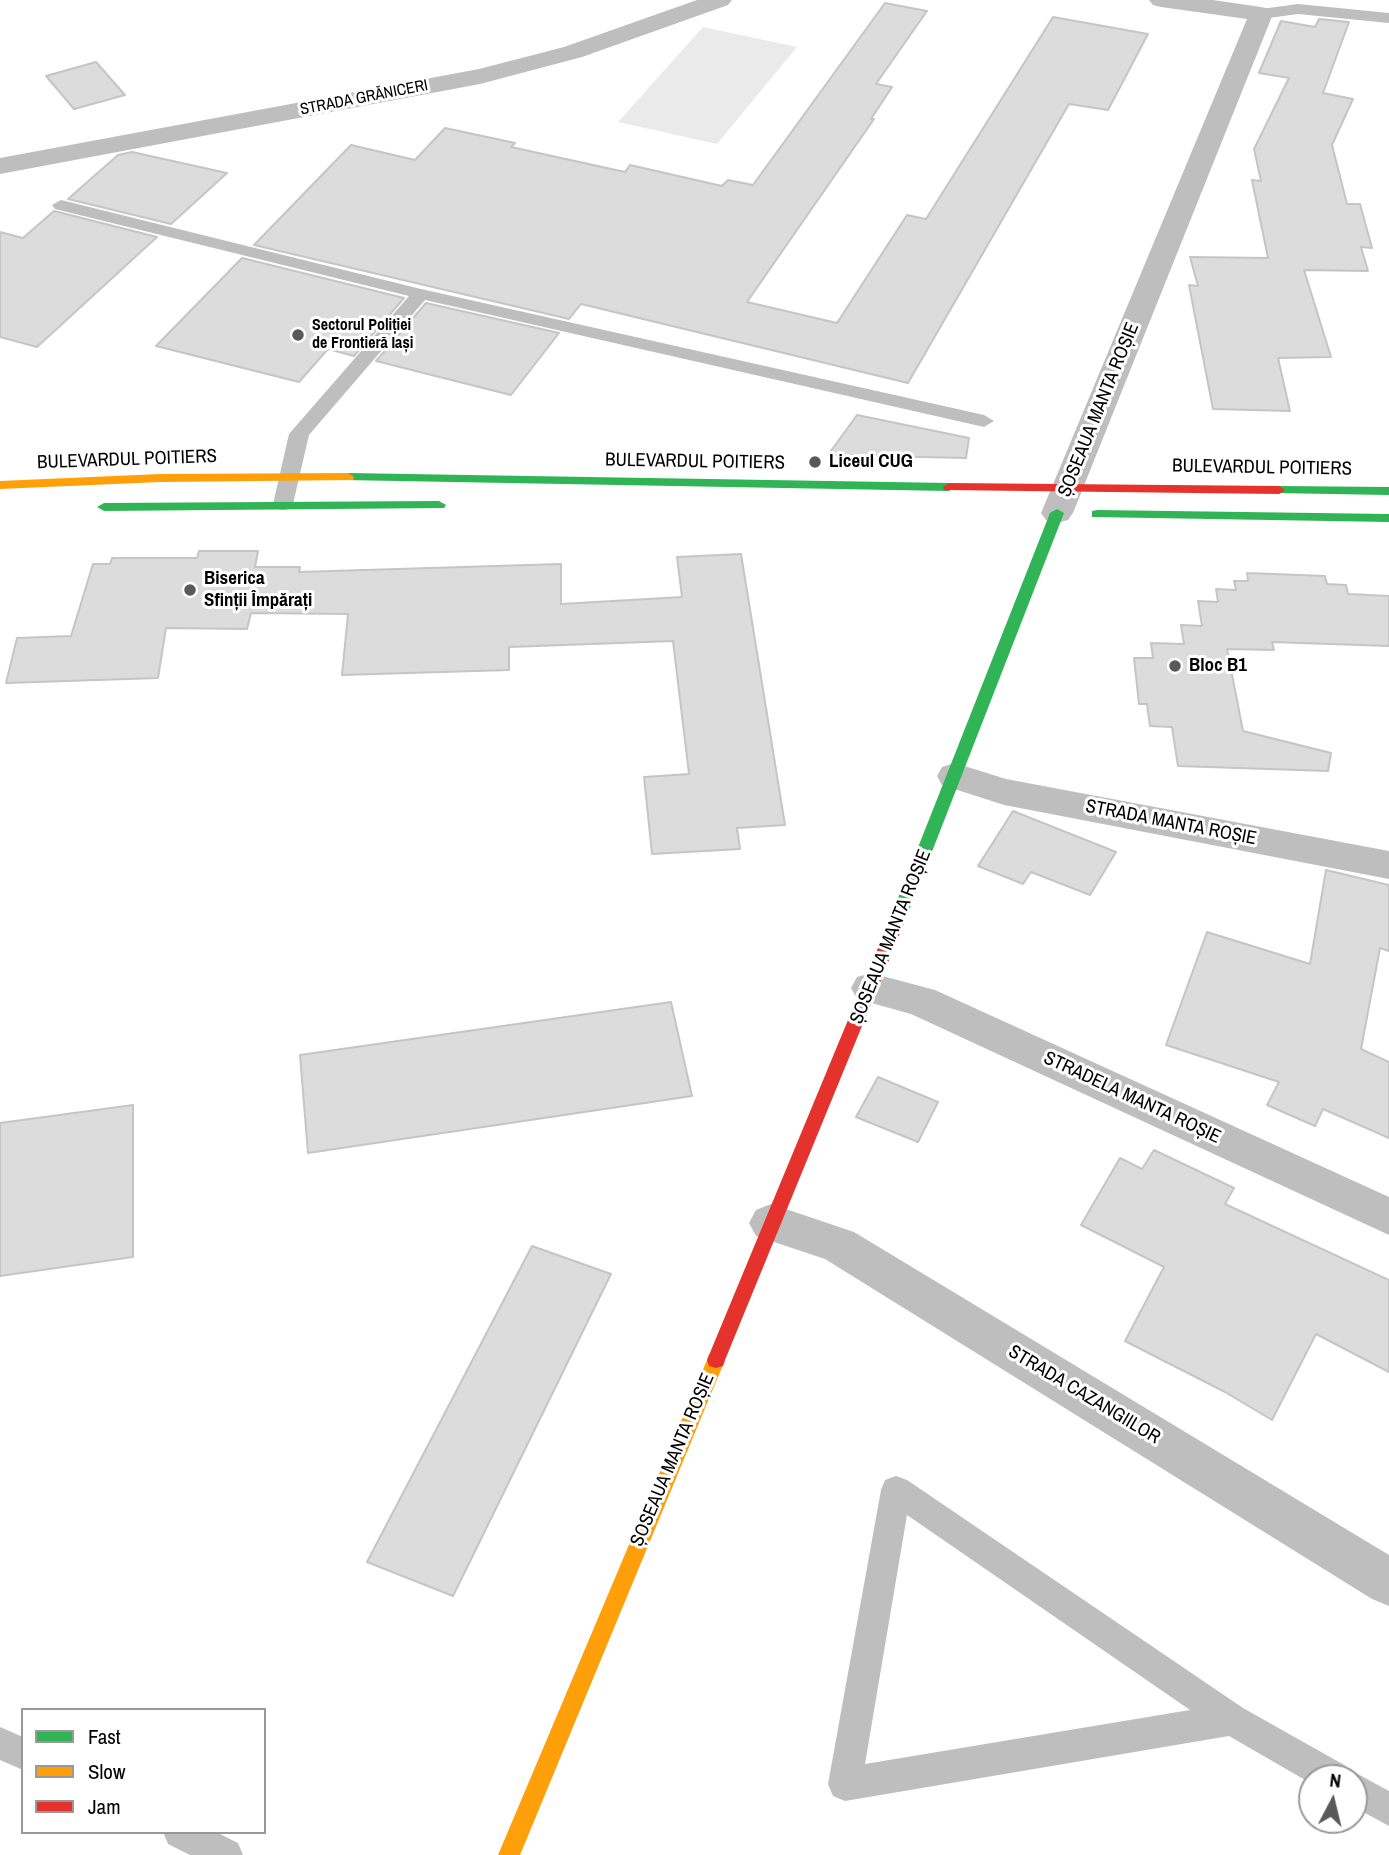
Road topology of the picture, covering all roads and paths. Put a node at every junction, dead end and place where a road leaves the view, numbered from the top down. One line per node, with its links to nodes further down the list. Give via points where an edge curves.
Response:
1 (720, 0): 6 (street, STRADA GRĂNICERI, via 573,52 480,76)
2 (1161, 0): 4 (street)
3 (1301, 4): 4 (lane); 5 (lane)
4 (1261, 14): 16 (street, ȘOSEAUA MANTA ROȘIE)
5 (1389, 18)
6 (0, 166)
7 (61, 205): 8 (lane)
8 (421, 294): 9 (lane); 10 (lane, via 299,434)
9 (984, 422)
10 (289, 477): 11 (main road, BULEVARDUL POITIERS); 13 (lane); 16 (main road, BULEVARDUL POITIERS)
11 (0, 485)
12 (1389, 491): 16 (main road, BULEVARDUL POITIERS)
13 (284, 504): 14 (main road); 15 (main road)
14 (450, 505)
15 (83, 508)
16 (1065, 508): 17 (main road, BULEVARDUL POITIERS); 18 (main road, ȘOSEAUA MANTA ROȘIE)
17 (1389, 518)
18 (955, 776): 19 (street, STRADA MANTA ROȘIE, via 1004,792); 20 (main road, ȘOSEAUA MANTA ROȘIE)
19 (1389, 865)
20 (871, 988): 21 (street, STRADELA MANTA ROȘIE, via 921,1001); 22 (main road, ȘOSEAUA MANTA ROȘIE)
21 (1389, 1217)
22 (771, 1223): 23 (street, STRADA CAZANGIILOR, via 839,1245); 32 (main road, ȘOSEAUA MANTA ROȘIE)
23 (1389, 1582)
24 (1232, 1719): 24 (lane, via 1176,1681 895,1490 845,1784); 27 (lane)
25 (0, 1743): 26 (lane)
26 (21, 1753)
27 (1311, 1764)
28 (1368, 1797): 29 (lane)
29 (1389, 1809)
30 (184, 1834): 31 (lane)
31 (226, 1855)
32 (509, 1855)

